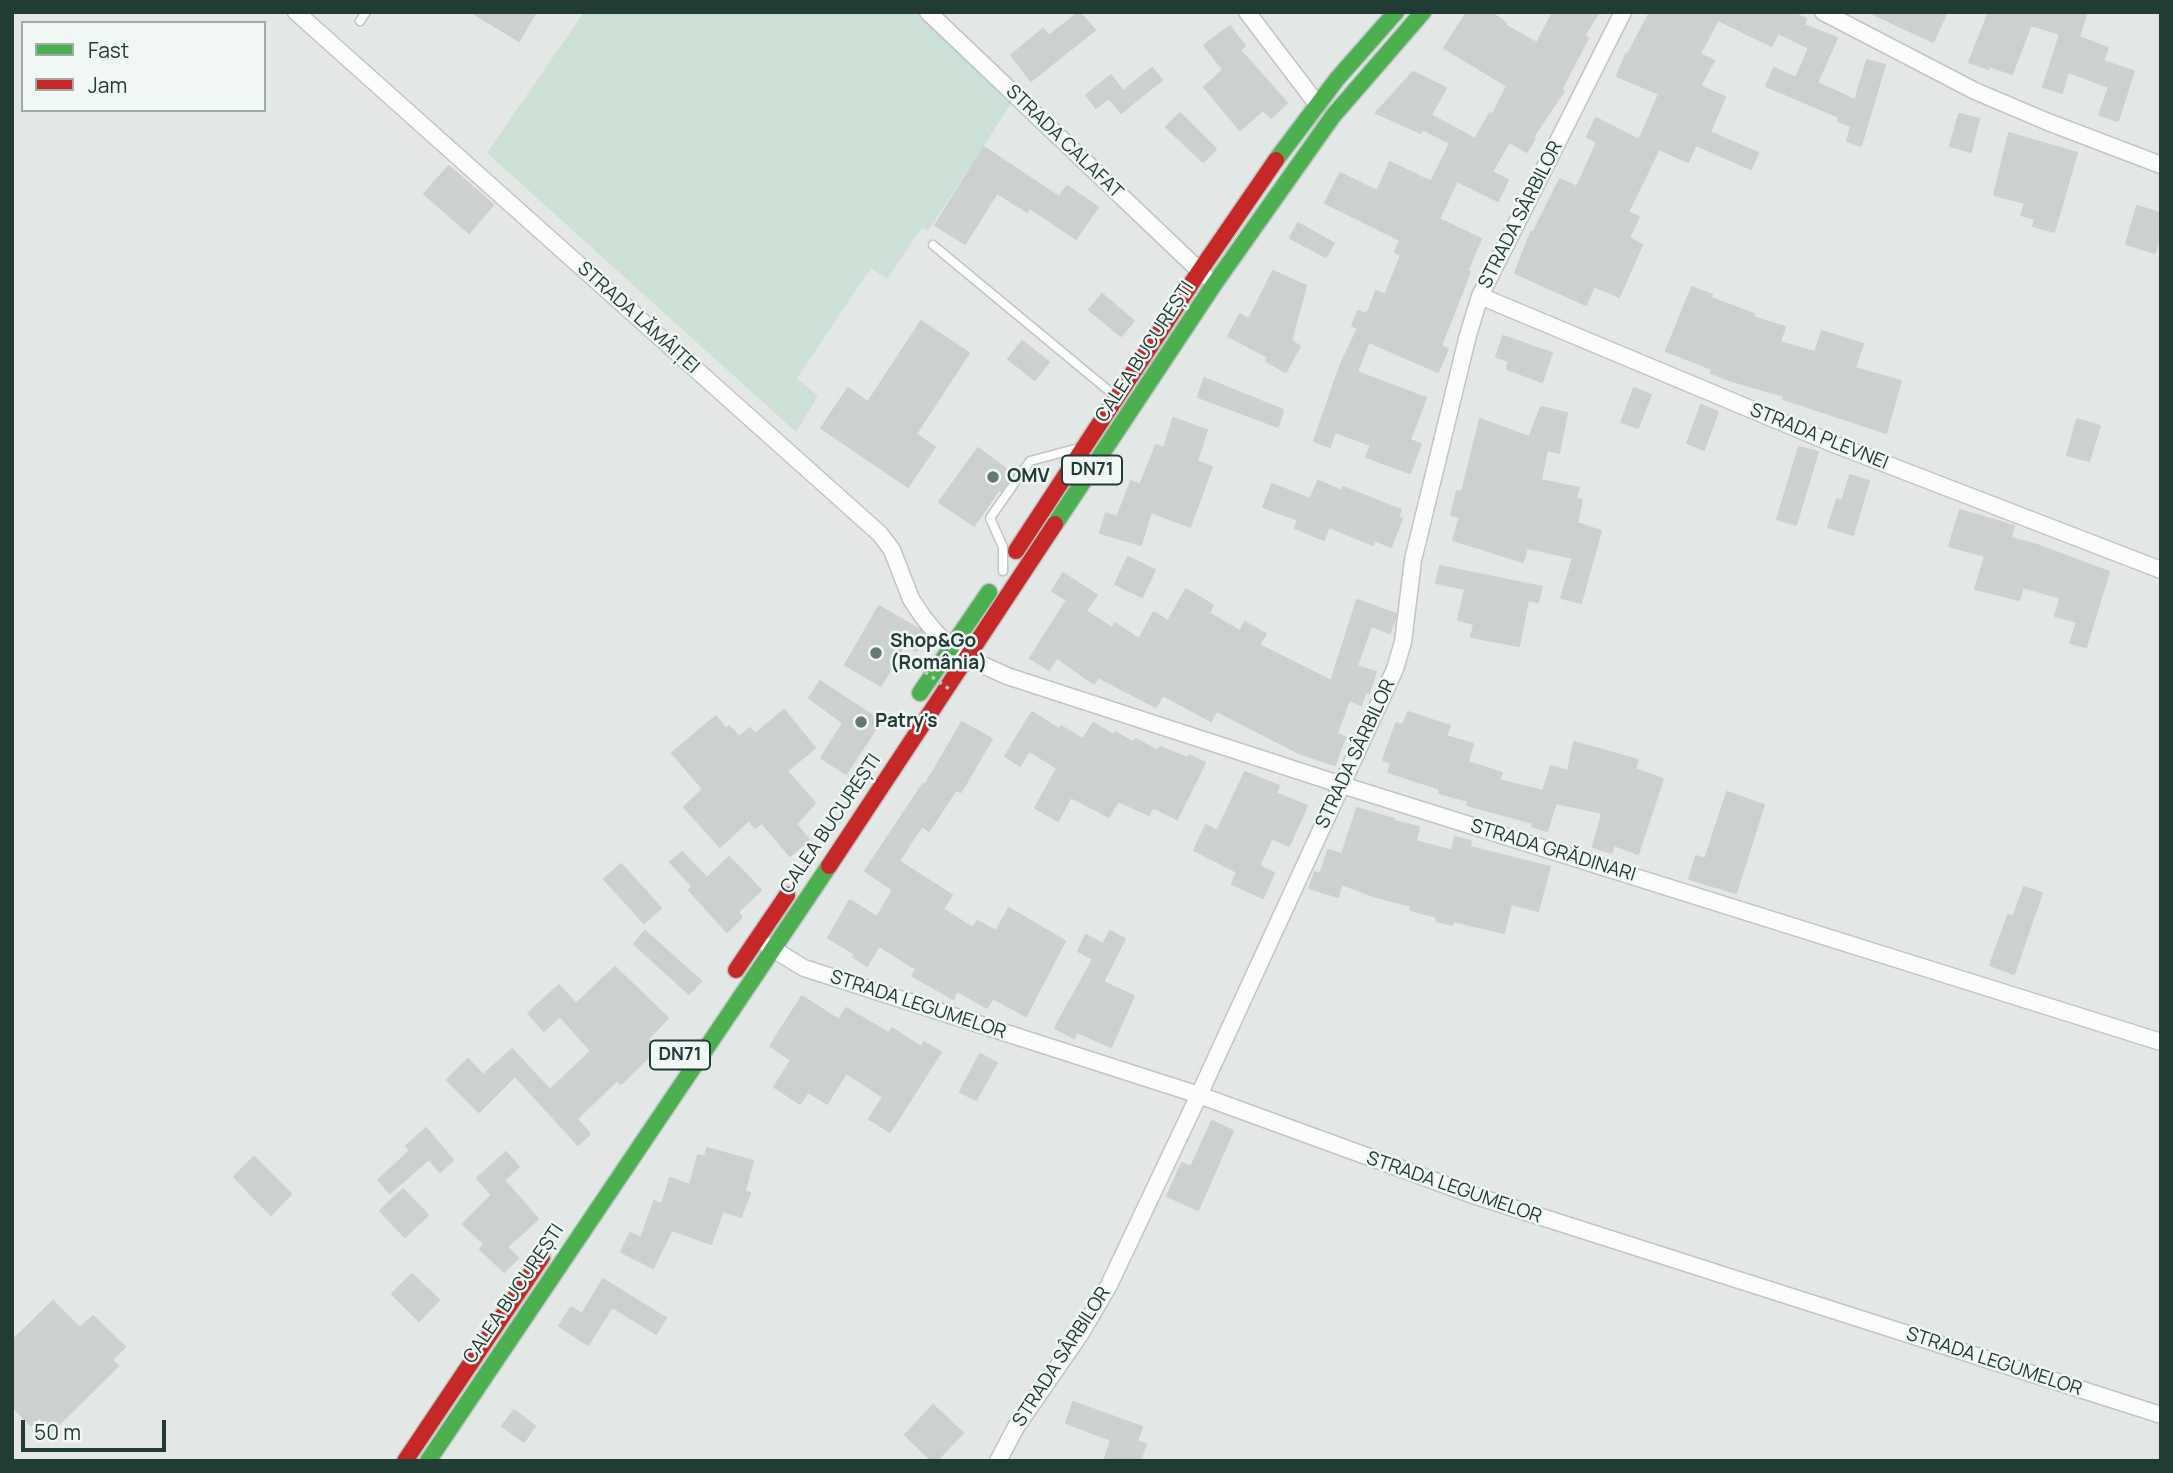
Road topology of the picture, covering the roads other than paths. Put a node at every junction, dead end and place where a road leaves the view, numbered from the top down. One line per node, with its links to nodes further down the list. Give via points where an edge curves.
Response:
1 (296, 12): 21 (street, STRADA LĂMÂIȚEI, via 880,534 892,550 911,599 936,634)
2 (366, 12): 9 (lane)
3 (1247, 12): 10 (street)
4 (1395, 12): 10 (main road, CALEA BUCUREȘTI / DN71)
5 (1423, 12): 11 (main road, CALEA BUCUREȘTI / DN71)
6 (1623, 12): 16 (street, STRADA SÂRBILOR)
7 (1823, 12): 12 (street, via 1975,91)
8 (940, 16): 14 (street, STRADA CALAFAT)
9 (360, 21)
10 (1317, 104): 11 (main road); 14 (main road, CALEA BUCUREȘTI / DN71)
11 (1333, 116): 15 (main road, CALEA BUCUREȘTI / DN71)
12 (2161, 165)
13 (933, 245): 17 (lane)
14 (1199, 272): 15 (street, STRADA CALAFAT); 17 (main road, CALEA BUCUREȘTI / DN71)
15 (1216, 283): 22 (main road, CALEA BUCUREȘTI / DN71)
16 (1480, 296): 19 (street, STRADA PLEVNEI, via 1834,444); 24 (street, STRADA SÂRBILOR, via 1413,560 1403,642)
17 (1116, 397): 18 (main road, CALEA BUCUREȘTI / DN71)
18 (1092, 433): 20 (main road, CALEA BUCUREȘTI / DN71); 20 (lane, via 1074,450 1030,461 990,518 1003,547)
19 (2161, 570)
20 (1003, 571): 21 (main road, CALEA BUCUREȘTI / DN71)
21 (951, 646): 22 (street, STRADA GRĂDINARI); 23 (main road, CALEA BUCUREȘTI / DN71)
22 (967, 656): 24 (street, STRADA GRĂDINARI, via 1007,677); 27 (main road, CALEA BUCUREȘTI / DN71)
23 (913, 705)
24 (1342, 785): 29 (street, STRADA GRĂDINARI); 30 (street, STRADA SÂRBILOR)
25 (796, 881): 26 (main road, CALEA BUCUREȘTI)
26 (757, 938): 27 (street, STRADA LEGUMELOR); 28 (main road, CALEA BUCUREȘTI)
27 (772, 949): 30 (street, STRADA LEGUMELOR, via 804,968); 34 (main road, CALEA BUCUREȘTI / DN71)
28 (725, 986)
29 (2161, 1042)
30 (1199, 1096): 32 (street, STRADA LEGUMELOR, via 1500,1204); 35 (street, STRADA SÂRBILOR, via 1109,1285)
31 (549, 1248): 33 (main road, CALEA BUCUREȘTI)
32 (2161, 1415)
33 (405, 1461)
34 (428, 1461)
35 (998, 1461)

